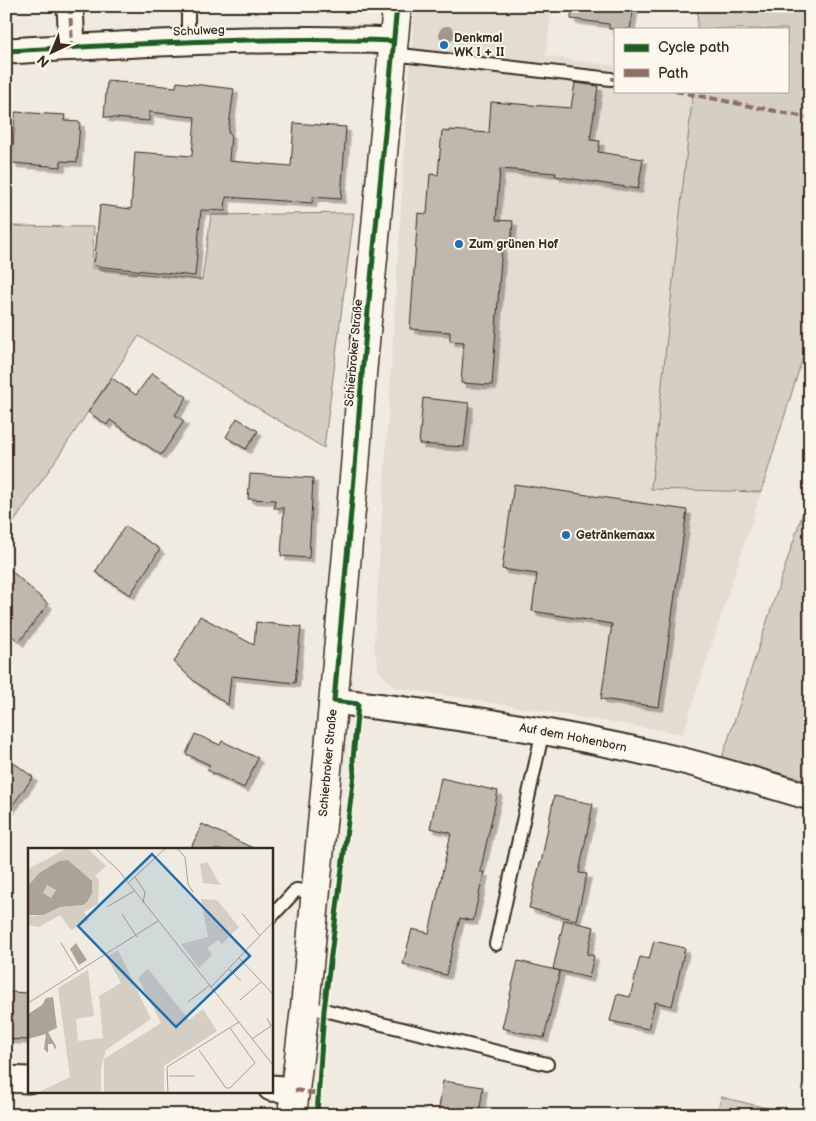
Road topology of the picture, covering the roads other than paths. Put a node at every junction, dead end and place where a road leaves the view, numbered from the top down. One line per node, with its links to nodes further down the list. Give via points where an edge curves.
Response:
1 (70, 6): 5 (street)
2 (188, 6): 4 (lane)
3 (397, 6): 6 (main road, Schierbroker Straße)
4 (188, 41): 5 (street, Schulweg); 6 (street, Schulweg, via 290,38)
5 (72, 47): 7 (street, Schulweg)
6 (392, 48): 8 (lane); 9 (main road, Schierbroker Straße)
7 (6, 51)
8 (611, 79)
9 (334, 702): 10 (street, Auf dem Hohenborn); 12 (main road, Schierbroker Straße)
10 (543, 730): 11 (street, Auf dem Hohenborn, via 668,757); 14 (lane)
11 (810, 797)
12 (315, 892): 13 (lane, via 296,890); 15 (main road, Schierbroker Straße)
13 (272, 917)
14 (496, 944)
15 (305, 1008): 16 (lane); 19 (main road, Schierbroker Straße)
16 (547, 1064)
17 (6, 1079): 18 (street)
18 (28, 1080)
19 (286, 1098)

